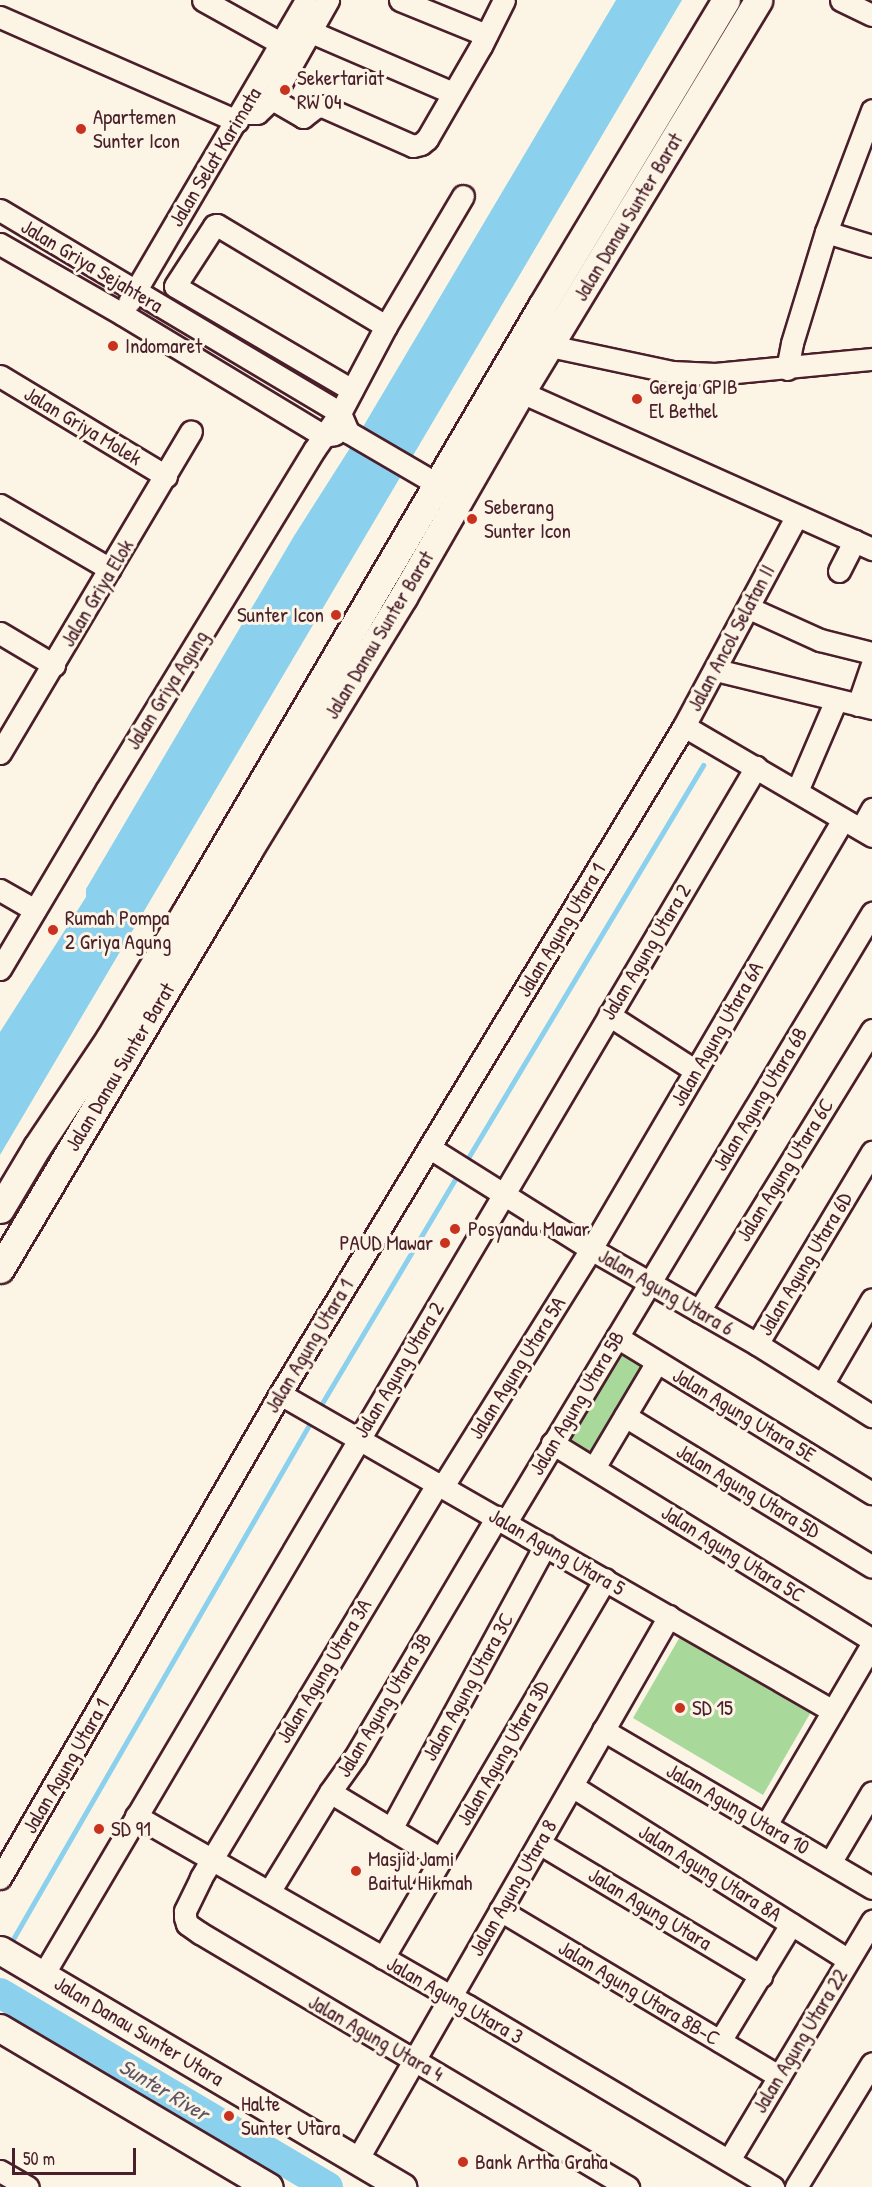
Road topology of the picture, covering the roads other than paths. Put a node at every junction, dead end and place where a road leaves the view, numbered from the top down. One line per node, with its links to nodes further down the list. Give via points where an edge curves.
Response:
1 (203, 0): 13 (street)
2 (306, 0): 13 (street, Jalan Selat Karimata)
3 (328, 0): 11 (street)
4 (400, 0): 12 (street)
5 (504, 0): 12 (street)
6 (726, 0): 14 (main road, Jalan Danau Sunter Barat)
7 (758, 0): 15 (main road, Jalan Danau Sunter Barat)
8 (841, 0): 9 (street)
9 (872, 15)
10 (0, 17): 19 (street)
11 (309, 31): 16 (street); 17 (street)
12 (486, 35): 16 (street)
13 (282, 44): 19 (street, Jalan Selat Karimata)
14 (687, 67): 15 (main road); 38 (main road, Jalan Danau Sunter Barat)
15 (710, 81): 28 (main road, Jalan Danau Sunter Barat)
16 (453, 93): 17 (street, via 427,139 413,146 322,106 303,117)
17 (272, 99): 19 (street, via 257,113)
18 (872, 110): 22 (street)
19 (239, 117): 25 (street, Jalan Selat Karimata)
20 (463, 196): 27 (street)
21 (0, 210): 25 (street, Jalan Griya Sejahtera)
22 (826, 232): 24 (street); 30 (street)
23 (0, 244): 26 (street, Jalan Griya Sejahtera)
24 (872, 246)
25 (135, 292): 26 (street, Jalan Selat Karimata); 34 (street, Jalan Griya Sejahtera)
26 (122, 314): 36 (street, Jalan Griya Sejahtera)
27 (386, 326): 32 (street); 32 (street, via 217,225 175,286)
28 (550, 345): 30 (street, via 672,372 715,374); 33 (main road, Jalan Danau Sunter Barat)
29 (872, 359): 30 (street)
30 (787, 369)
31 (0, 376): 37 (street, Jalan Griya Molek)
32 (352, 390): 34 (street)
33 (521, 392): 40 (street); 58 (main road, Jalan Danau Sunter Barat, via 403,597)
34 (347, 427): 36 (street, Jalan Griya Agung); 38 (street, Jalan Griya Sejahtera)
35 (191, 431): 37 (street, Jalan Griya Elok)
36 (324, 436): 60 (street, Jalan Griya Agung)
37 (166, 476): 42 (street, Jalan Griya Elok)
38 (427, 478): 58 (main road, Jalan Danau Sunter Barat)
39 (0, 505): 42 (street)
40 (796, 517): 41 (street); 44 (street, Jalan Ancol Selatan II)
41 (863, 545): 43 (street)
42 (110, 569): 48 (street, Jalan Griya Elok)
43 (839, 572)
44 (749, 608): 46 (street, via 820,639); 49 (street, Jalan Ancol Selatan II)
45 (0, 633): 48 (street)
46 (872, 653)
47 (872, 664): 51 (street)
48 (54, 665): 53 (street, Jalan Griya Elok)
49 (716, 670): 50 (street); 52 (street, Jalan Ancol Selatan II)
50 (836, 700): 51 (street); 55 (street)
51 (865, 706)
52 (684, 726): 54 (street, Jalan Ancol Selatan II); 67 (street, Jalan Agung Utara 1)
53 (0, 753)
54 (756, 767): 55 (street, Jalan Ancol Selatan II); 64 (street, Jalan Agung Utara 2)
55 (797, 791): 57 (street, Jalan Ancol Selatan II)
56 (872, 809): 57 (street, Jalan Agung Utara 6A)
57 (859, 828): 66 (street, Jalan Agung Utara 6A)
58 (247, 832): 70 (main road, Jalan Danau Sunter Barat, via 37,1147); 72 (main road, Jalan Danau Sunter Barat)
59 (0, 890): 60 (street)
60 (35, 910): 63 (street, Jalan Griya Agung)
61 (872, 913): 62 (street, Jalan Agung Utara 6B)
62 (864, 943): 73 (street, Jalan Agung Utara 6B)
63 (0, 969)
64 (609, 1015): 66 (street); 69 (street, Jalan Agung Utara 2)
65 (872, 1030): 75 (street, Jalan Agung Utara 6C)
66 (696, 1071): 71 (street, Jalan Agung Utara 6A)
67 (436, 1152): 69 (street, Jalan Agung Utara 6); 80 (street, Jalan Agung Utara 1)
68 (872, 1152): 77 (street, Jalan Agung Utara 6D)
69 (504, 1194): 71 (street, Jalan Agung Utara 6); 83 (street, Jalan Agung Utara 2)
70 (0, 1209)
71 (591, 1249): 73 (street, Jalan Agung Utara 6); 86 (street, Jalan Agung Utara 5A)
72 (0, 1269)
73 (649, 1285): 75 (street, Jalan Agung Utara 6); 76 (street, Jalan Agung Utara 5B)
74 (872, 1299): 79 (street)
75 (699, 1311): 77 (street, Jalan Agung Utara 6)
76 (616, 1337): 78 (street, Jalan Agung Utara 5E); 84 (street, Jalan Agung Utara 5B)
77 (757, 1344): 79 (street, Jalan Agung Utara 6)
78 (657, 1362): 81 (street); 87 (street, Jalan Agung Utara 5E)
79 (822, 1385): 82 (street, Jalan Agung Utara 6)
80 (280, 1394): 83 (street, Jalan Agung Utara 5); 106 (street, Jalan Agung Utara 1)
81 (625, 1416): 85 (street); 90 (street, Jalan Agung Utara 5D)
82 (872, 1416)
83 (359, 1438): 86 (street, Jalan Agung Utara 5); 99 (street, Jalan Agung Utara 2)
84 (552, 1443): 85 (street, Jalan Agung Utara 5C); 88 (street, Jalan Agung Utara 5B)
85 (594, 1468): 93 (street, Jalan Agung Utara 5C)
86 (440, 1485): 88 (street, Jalan Agung Utara 5); 104 (street, Jalan Agung Utara 3A)
87 (872, 1493)
88 (501, 1520): 89 (street, Jalan Agung Utara 5); 97 (street, Jalan Agung Utara 3B)
89 (545, 1545): 91 (street, Jalan Agung Utara 5); 101 (street, Jalan Agung Utara 3C)
90 (872, 1567)
91 (605, 1579): 92 (street, Jalan Agung Utara 5); 103 (street, Jalan Agung Utara 3D)
92 (669, 1616): 94 (street, Jalan Agung Utara 5); 95 (street, Jalan Agung Utara 8)
93 (872, 1642): 94 (street)
94 (833, 1711): 100 (street)
95 (603, 1730): 96 (street, Jalan Agung Utara 8); 100 (street, Jalan Agung Utara 10)
96 (572, 1786): 102 (street, Jalan Agung Utara 8); 111 (street, Jalan Agung Utara 8A)
97 (330, 1792): 101 (street); 108 (street, Jalan Agung Utara 3B)
98 (872, 1792): 105 (street)
99 (136, 1816): 104 (street, Jalan Agung Utara 3); 115 (street, Jalan Agung Utara 2)
100 (766, 1826): 105 (street, Jalan Agung Utara 10)
101 (391, 1829): 103 (street)
102 (539, 1843): 109 (street, Jalan Agung Utara 8); 116 (street, Jalan Agung Utara)
103 (441, 1858): 113 (street, Jalan Agung Utara 3D)
104 (212, 1860): 108 (street, Jalan Agung Utara 3); 120 (street, Jalan Agung Utara 4, via 185,1911 187,1924)
105 (830, 1863): 107 (street, Jalan Agung Utara 10)
106 (0, 1878)
107 (872, 1888)
108 (269, 1892): 113 (street, Jalan Agung Utara 3)
109 (500, 1910): 117 (street, Jalan Agung Utara 8); 119 (street, Jalan Agung Utara 8B-C)
110 (872, 1921): 114 (street, Jalan Agung Utara 22)
111 (791, 1924): 114 (street, Jalan Agung Utara 8A); 116 (street)
112 (0, 1950): 115 (main road, Jalan Danau Sunter Utara)
113 (383, 1958): 117 (street, Jalan Agung Utara 3)
114 (848, 1960): 122 (street, Jalan Agung Utara 22)
115 (34, 1969): 123 (main road, Jalan Danau Sunter Utara)
116 (761, 1976): 119 (street)
117 (451, 1997): 120 (street, Jalan Agung Utara 8); 124 (street, Jalan Agung Utara 3)
118 (0, 2028): 127 (main road)
119 (720, 2041): 122 (street, Jalan Agung Utara 8B-C)
120 (414, 2061): 123 (street, Jalan Agung Utara 8); 129 (street, Jalan Agung Utara 4)
121 (872, 2063): 131 (street)
122 (779, 2076): 124 (street, Jalan Agung Utara 22)
123 (357, 2160): 128 (main road, Jalan Danau Sunter Utara)
124 (729, 2160): 130 (street, Jalan Agung Utara 3)
125 (0, 2171): 126 (street)
126 (28, 2187)
127 (269, 2187)
128 (402, 2187)
129 (628, 2187)
130 (773, 2187)
131 (796, 2187)

